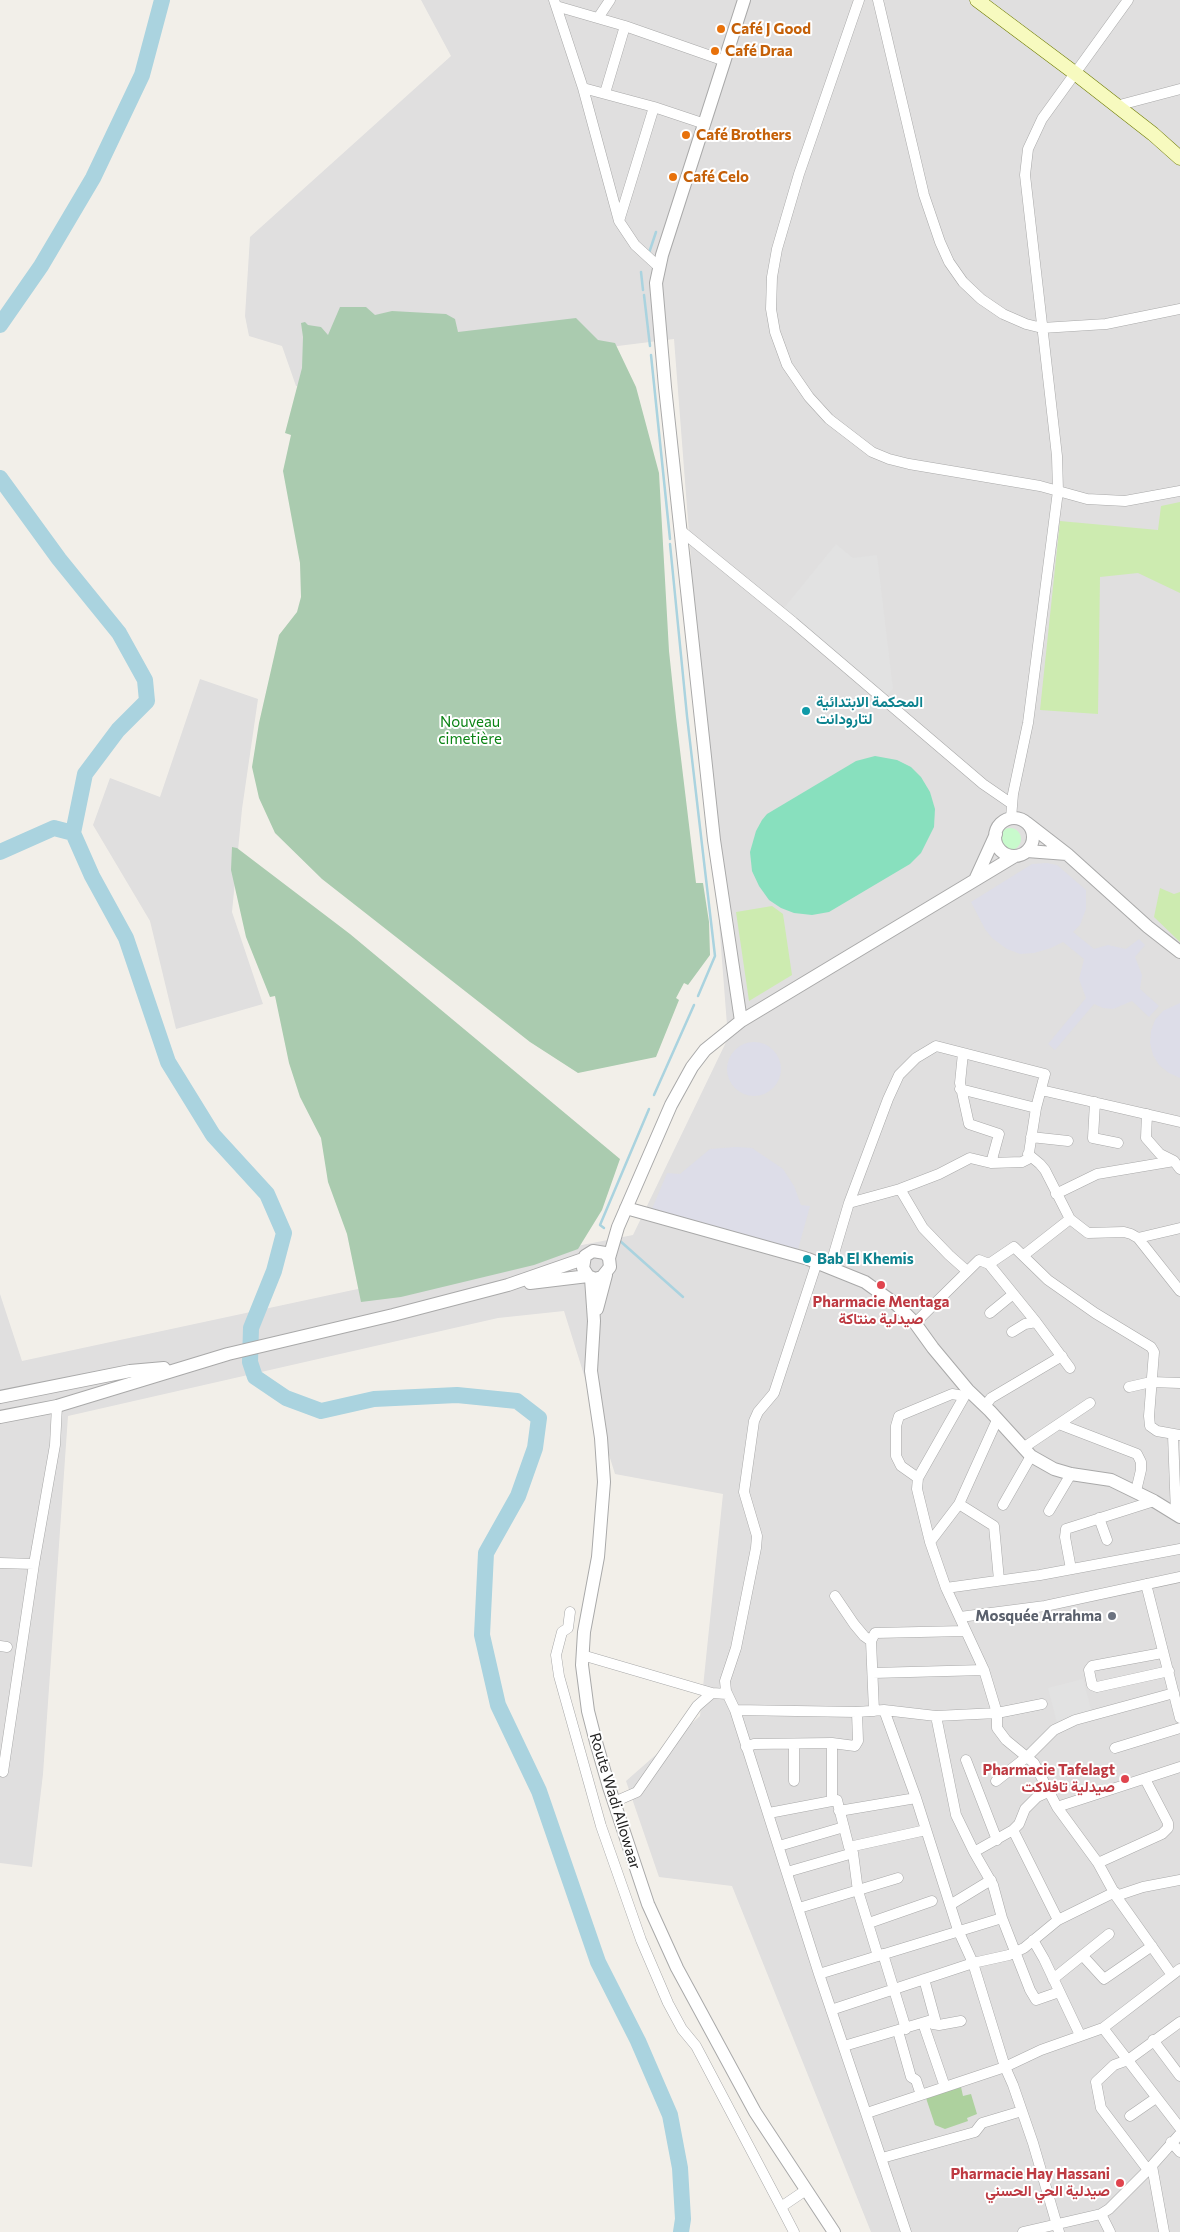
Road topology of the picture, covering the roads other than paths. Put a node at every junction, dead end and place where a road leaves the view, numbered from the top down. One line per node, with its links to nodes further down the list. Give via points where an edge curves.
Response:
1 (610, 0): 8 (street)
2 (744, 0): 10 (street)
3 (858, 0): 23 (street, via 777,249 771,309 787,365 829,419 872,452 909,464)
4 (878, 0): 22 (street, via 924,195 949,262 981,299 1003,314)
5 (977, 0): 11 (main road)
6 (1128, 0): 11 (street)
7 (555, 3): 8 (street); 12 (street)
8 (598, 18): 9 (street)
9 (625, 26): 10 (street); 14 (street)
10 (725, 61): 17 (street)
11 (1076, 74): 15 (main road); 22 (street, via 1042,119 1028,149 1025,175)
12 (583, 88): 14 (street); 19 (street)
13 (1180, 89): 15 (street)
14 (605, 93): 16 (street)
15 (1116, 106): 18 (main road)
16 (654, 107): 17 (street); 19 (street)
17 (705, 124): 20 (street)
18 (1180, 158)
19 (619, 221): 20 (street, via 635,245)
20 (659, 267): 25 (street, via 656,302)
21 (1180, 309): 22 (street, via 1106,324)
22 (1042, 328): 23 (street)
23 (1058, 491): 24 (street, via 1087,499 1126,501); 26 (street, via 1028,722)
24 (1180, 491)
25 (680, 530): 26 (street, via 983,784); 34 (street, via 714,840)
26 (1012, 804): 27 (street)
27 (1011, 818): 28 (street); 29 (street)
28 (1027, 823): 30 (street, via 1032,829 1032,844); 31 (street)
29 (996, 831): 30 (street, via 1002,851); 32 (street)
30 (1021, 853): 31 (street); 32 (street)
31 (1066, 854): 33 (street)
32 (975, 880): 34 (street)
33 (1180, 952)
34 (741, 1021): 51 (street, via 718,1037 692,1067)
35 (962, 1053): 36 (street); 37 (street, via 1045,1074); 50 (street, via 936,1046 905,1067 888,1099)
36 (960, 1088): 39 (street); 46 (street, via 970,1125 999,1134)
37 (1041, 1090): 38 (street); 39 (street)
38 (1095, 1102): 40 (street); 44 (street, via 1093,1138)
39 (1036, 1108): 42 (street)
40 (1147, 1114): 41 (street); 47 (street, via 1146,1138 1160,1154)
41 (1180, 1122)
42 (1030, 1137): 43 (street); 45 (street)
43 (1068, 1141)
44 (1118, 1143)
45 (1028, 1154): 46 (street, via 1028,1159 1022,1162); 49 (street, via 1040,1164)
46 (991, 1163): 48 (street, via 970,1158)
47 (1177, 1165): 49 (street, via 1097,1174)
48 (900, 1189): 50 (street); 63 (street, via 923,1228)
49 (1056, 1194): 52 (street)
50 (849, 1203): 62 (street)
51 (626, 1208): 53 (street); 60 (street)
52 (1070, 1219): 55 (street, via 1088,1233 1124,1232); 57 (street)
53 (618, 1226): 56 (street); 58 (street)
54 (1180, 1228): 55 (street)
55 (1138, 1238): 67 (street)
56 (596, 1250): 58 (street); 59 (street)
57 (1024, 1255): 61 (street, via 1014,1247); 77 (street, via 1048,1280 1151,1347 1154,1352)
58 (609, 1258): 64 (street, via 610,1267)
59 (583, 1259): 65 (street, via 582,1268); 66 (street)
60 (810, 1260): 62 (street); 121 (street, via 774,1393 754,1421 744,1492 757,1541 736,1648 725,1680)
61 (989, 1264): 63 (street, via 979,1260); 68 (street)
62 (830, 1267): 72 (street, via 864,1282)
63 (967, 1271): 72 (street)
64 (606, 1275): 65 (street, via 599,1279); 70 (street, Route Wadi Allowaar)
65 (590, 1277): 66 (street); 70 (street, Route Wadi Allowaar)
66 (508, 1285): 75 (street)
67 (1180, 1291)
68 (1012, 1295): 69 (street); 71 (street)
69 (990, 1313)
70 (594, 1321): 115 (street, Route Wadi Allowaar, via 591,1371 604,1482 598,1557)
71 (1036, 1322): 73 (street); 74 (street)
72 (916, 1323): 80 (street)
73 (1012, 1332)
74 (1062, 1356): 76 (street); 84 (street, via 991,1398)
75 (184, 1366): 81 (street, via 130,1371); 83 (street)
76 (1070, 1368)
77 (1151, 1382): 78 (street); 79 (street); 88 (street, via 1150,1426)
78 (1180, 1383)
79 (1129, 1387)
80 (966, 1393): 84 (street); 91 (street); 91 (street, via 952,1394 899,1416 896,1456 901,1466)
81 (0, 1396)
82 (1090, 1403): 87 (street)
83 (57, 1406): 85 (street); 103 (street, via 55,1445)
84 (985, 1406): 86 (street)
85 (0, 1417)
86 (997, 1420): 89 (street); 94 (street)
87 (1059, 1424): 89 (street); 92 (street, via 1137,1454 1141,1470)
88 (1177, 1435): 97 (street)
89 (1027, 1452): 90 (street, via 1054,1469); 95 (street)
90 (1070, 1474): 92 (street, via 1111,1480); 96 (street)
91 (918, 1478): 100 (street, via 917,1489)
92 (1136, 1491): 93 (street)
93 (1154, 1501): 97 (street); 98 (street)
94 (959, 1504): 100 (street); 106 (street, via 994,1526)
95 (1003, 1504)
96 (1049, 1511)
97 (1178, 1515)
98 (1099, 1518): 99 (street); 104 (street, via 1064,1532)
99 (1107, 1540)
100 (930, 1542): 108 (street)
101 (1180, 1549): 104 (street)
102 (0, 1563): 103 (street)
103 (34, 1564): 137 (street)
104 (1070, 1569): 106 (street)
105 (1180, 1577): 107 (street)
106 (999, 1580): 108 (street)
107 (1146, 1584): 111 (street, via 1045,1606); 114 (street)
108 (946, 1588): 111 (street)
109 (835, 1596): 113 (street, via 854,1624)
110 (570, 1612): 208 (street, via 568,1628 562,1632 556,1655 559,1676 580,1757 621,1887 668,2003 696,2046)
111 (960, 1617): 112 (street)
112 (965, 1631): 113 (street, via 875,1633); 116 (street)
113 (871, 1641): 118 (street)
114 (1162, 1653): 117 (street); 117 (street, via 1092,1666 1089,1670 1092,1685 1097,1687)
115 (582, 1655): 119 (street); 144 (street, Route Wadi Allowaar, via 588,1710)
116 (984, 1670): 118 (street); 126 (street)
117 (1169, 1671): 120 (street)
118 (873, 1673): 124 (street)
119 (712, 1693): 121 (street); 144 (street, via 697,1706 637,1792)
120 (1174, 1693): 128 (street); 134 (street, via 1076,1720 1054,1730)
121 (727, 1694): 123 (street)
122 (1042, 1704): 126 (street)
123 (735, 1710): 125 (street); 132 (street)
124 (879, 1711): 125 (street); 127 (street); 142 (street)
125 (857, 1712): 130 (street, via 857,1744)
126 (997, 1713): 127 (street); 134 (street, via 997,1728 1001,1734)
127 (936, 1716): 154 (street, via 953,1806)
128 (1180, 1718)
129 (1180, 1728): 133 (street)
130 (832, 1743): 131 (street); 143 (street)
131 (794, 1744): 132 (street); 139 (street)
132 (746, 1747): 147 (street)
133 (1115, 1748)
134 (1028, 1756): 140 (street); 141 (street, via 1039,1770)
135 (966, 1760): 151 (street)
136 (1180, 1767): 138 (street)
137 (2, 1772)
138 (1145, 1779): 145 (street); 155 (street, via 1168,1828 1162,1834)
139 (794, 1781)
140 (996, 1781)
141 (1048, 1792): 145 (street); 150 (street, via 1037,1797 1025,1809)
142 (916, 1798): 146 (street); 149 (street)
143 (832, 1801): 146 (street, via 837,1800); 147 (street)
144 (614, 1802): 207 (street, Route Wadi Allowaar, via 648,1904 677,1968 733,2075)
145 (1057, 1807): 155 (street)
146 (839, 1811): 148 (street)
147 (769, 1813): 152 (street)
148 (844, 1827): 152 (street); 153 (street)
149 (926, 1830): 153 (street); 163 (street)
150 (1013, 1830): 151 (street); 166 (street)
151 (997, 1840): 154 (street)
152 (779, 1846): 156 (street)
153 (851, 1850): 156 (street); 160 (street)
154 (974, 1852): 158 (street)
155 (1098, 1863): 161 (street)
156 (787, 1872): 164 (street)
157 (898, 1878): 160 (street)
158 (991, 1880): 163 (street); 165 (street)
159 (1180, 1880): 161 (street)
160 (858, 1891): 164 (street); 167 (street)
161 (1115, 1894): 166 (street); 171 (street)
162 (932, 1901): 167 (street)
163 (950, 1905): 168 (street)
164 (799, 1908): 177 (street)
165 (1002, 1918): 168 (street); 172 (street)
166 (1058, 1920): 170 (street)
167 (868, 1923): 173 (street)
168 (958, 1930): 173 (street); 175 (street)
169 (1109, 1934): 174 (street)
170 (1033, 1940): 172 (street); 179 (street)
171 (1152, 1946): 174 (street, via 1104,1979); 176 (street)
172 (1016, 1952): 175 (street); 181 (street, via 1035,2000)
173 (880, 1955): 177 (street); 180 (street)
174 (1083, 1956): 179 (street)
175 (973, 1964): 178 (street); 193 (street)
176 (1176, 1972): 187 (street)
177 (819, 1974): 182 (street)
178 (924, 1979): 180 (street); 183 (street)
179 (1053, 1979): 181 (street)
180 (895, 1990): 182 (street); 188 (street)
181 (1059, 1992): 189 (street)
182 (831, 2010): 191 (street)
183 (935, 2019): 184 (street, via 934,2024 939,2025); 186 (street)
184 (961, 2020)
185 (1180, 2022): 190 (street)
186 (923, 2023): 188 (street); 195 (street)
187 (1103, 2028): 189 (street); 192 (street)
188 (902, 2030): 191 (street); 196 (street, via 911,2077 916,2080)
189 (1080, 2035): 193 (street)
190 (1152, 2040): 192 (street); 194 (street)
191 (844, 2046): 199 (street)
192 (1128, 2060): 197 (street); 206 (street, via 1114,2065 1096,2082 1101,2108)
193 (1005, 2067): 195 (street); 198 (street)
194 (1180, 2076)
195 (945, 2087): 196 (street)
196 (921, 2096): 199 (street)
197 (1156, 2098): 200 (street); 201 (street)
198 (1022, 2111): 205 (street, via 982,2123 975,2132 961,2137); 210 (street)
199 (867, 2113): 205 (street)
200 (1130, 2116)
201 (1180, 2128)
202 (1180, 2134): 203 (street)
203 (1171, 2142): 204 (street); 206 (street)
204 (1180, 2152)
205 (882, 2158): 213 (street)
206 (1150, 2168): 209 (street); 216 (street)
207 (806, 2190): 208 (street); 212 (street, Route Wadi Allowaar)
208 (781, 2207): 211 (street)
209 (1101, 2214): 210 (street); 215 (street)
210 (1058, 2228): 214 (street)
211 (794, 2232)
212 (834, 2232)
213 (906, 2232)
214 (1022, 2232)
215 (1110, 2232)
216 (1164, 2232)

